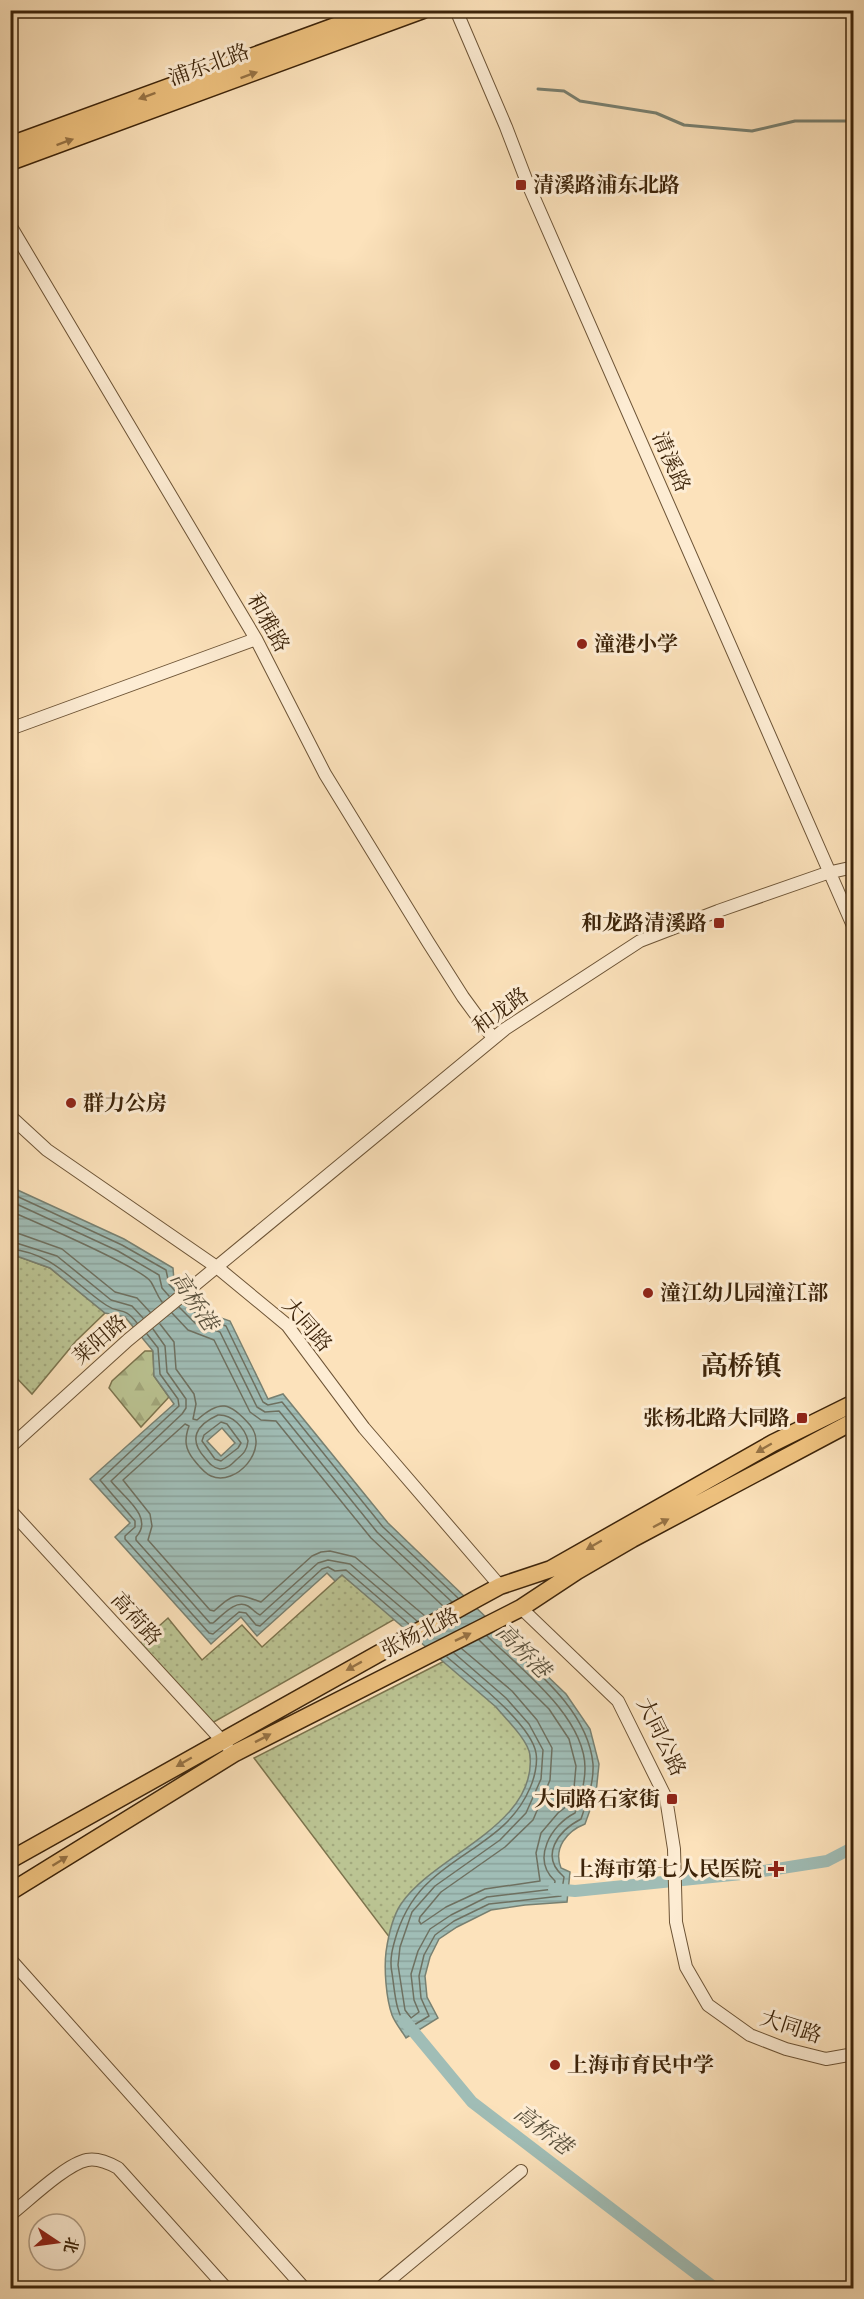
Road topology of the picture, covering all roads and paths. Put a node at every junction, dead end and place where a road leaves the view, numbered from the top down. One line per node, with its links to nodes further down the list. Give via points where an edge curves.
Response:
1 (379, 10): 4 (main road, 浦东北路, one-way to 4)
2 (423, 10): 5 (main road, 浦东北路, one-way to 2)
3 (456, 10): 10 (street, 清溪路)
4 (10, 145)
5 (10, 162)
6 (10, 225): 7 (street, 和雅路)
7 (256, 639): 8 (street); 12 (street, 和雅路, via 325,774 463,998)
8 (10, 729)
9 (854, 867): 10 (street, 和龙路)
10 (827, 873): 11 (street, 清溪路); 12 (street, 和龙路, via 640,942)
11 (854, 928)
12 (493, 1038): 14 (street, 和龙路)
13 (10, 1116): 14 (street, 大同路, via 47,1150)
14 (218, 1268): 17 (street, 莱阳路, via 128,1340); 19 (street, 大同路, via 287,1325 364,1428)
15 (854, 1403): 19 (main road, 张杨北路, one-way to 19, via 772,1443 551,1569)
16 (854, 1421): 20 (main road, 张杨北路, one-way to 16, via 632,1539)
17 (10, 1447)
18 (10, 1510): 21 (street, 高荷路)
19 (500, 1586): 20 (main road, 大同公路); 21 (main road, 张杨北路, one-way to 21)
20 (521, 1608): 22 (main road, 张杨北路, one-way to 20); 25 (street, 大同公路, via 618,1701 666,1798 674,1849)
21 (220, 1741): 22 (street, 高荷路); 23 (main road, 张杨北路, one-way to 23)
22 (235, 1753): 24 (main road, 张杨北路, one-way to 22)
23 (10, 1860)
24 (10, 1892)
25 (676, 1922): 27 (street, 大同路, via 686,1967 708,2005 750,2035 786,2049 826,2059)
26 (10, 1959): 31 (street)
27 (854, 2054)
28 (521, 2170): 32 (street)
29 (10, 2215): 30 (street, via 71,2167 87,2160 106,2162 118,2168)
30 (226, 2289)
31 (304, 2289)
32 (380, 2289)

